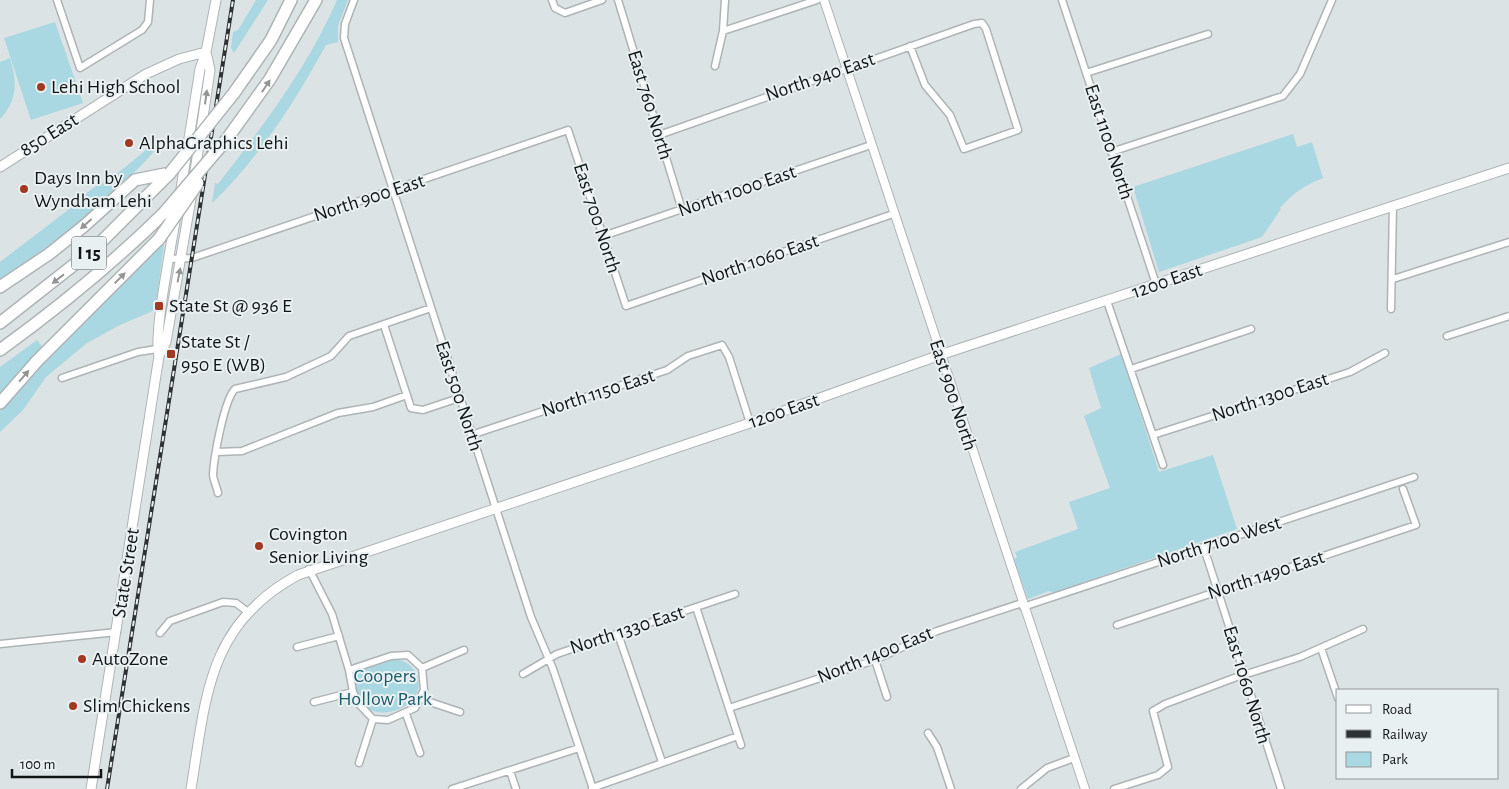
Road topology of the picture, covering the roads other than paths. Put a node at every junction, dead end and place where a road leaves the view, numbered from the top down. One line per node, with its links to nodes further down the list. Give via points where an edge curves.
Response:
1 (57, 0): 2 (street, via 80,68 142,30 149,17)
2 (150, 0)
3 (216, 0): 18 (main road, State Street)
4 (292, 0): 29 (highway, I 15, bridge, via 234,93)
5 (316, 0): 26 (highway, I 15, one-way to 5, bridge, via 270,79)
6 (354, 0): 30 (street, East 500 North, via 345,24 344,38)
7 (552, 0): 8 (street, via 560,12 565,13)
8 (602, 0)
9 (618, 0): 23 (street, East 760 North)
10 (725, 0): 15 (street)
11 (817, 0): 15 (street)
12 (824, 0): 20 (street, East 900 North)
13 (1062, 0): 21 (street, East 1100 North)
14 (1332, 0): 25 (street, via 1300,74 1282,96)
15 (723, 30): 19 (street)
16 (1208, 34): 21 (street)
17 (910, 46): 17 (street, North 940 East, via 925,85 950,115 964,149 1018,130 982,23); 20 (street, North 940 East)
18 (206, 52): 27 (main road, 850 East, via 179,59 146,74); 36 (main road, State Street, one-way to 18, via 210,70); 37 (main road, State Street, via 200,69)
19 (715, 66)
20 (846, 67): 23 (street, North 940 East); 24 (street, East 900 North)
21 (1086, 73): 25 (street, East 1100 North)
22 (568, 130): 30 (street, North 900 East); 34 (street, East 700 North)
23 (659, 135): 32 (street, East 760 North)
24 (871, 145): 32 (street, North 1000 East); 33 (street, East 900 North)
25 (1111, 152): 39 (street, East 1100 North)
26 (212, 158): 50 (highway, I 15, bridge, via 163,214 115,261); 58 (highway, one-way to 26, bridge, via 36,361 159,239 188,200)
27 (0, 167)
28 (1509, 168): 31 (main road, 1200 East)
29 (170, 173): 40 (highway, one-way to 40, via 135,180 77,232); 46 (highway, I 15, one-way to 46, via 94,249)
30 (392, 191): 36 (street, North 900 East, via 192,258); 43 (street, East 500 North)
31 (1393, 205): 38 (street); 39 (main road, 1200 East)
32 (682, 210): 34 (street, North 1000 East)
33 (893, 214): 42 (street, North 1060 East); 53 (street, East 900 North)
34 (603, 236): 42 (street, East 700 North)
35 (1509, 242): 38 (street)
36 (182, 258): 37 (street, North 900 East); 51 (main road, State Street, one-way to 36, via 166,342)
37 (169, 259): 51 (main road, State Street)
38 (1393, 279): 44 (street)
39 (1156, 284): 41 (main road, 1200 East)
40 (0, 287)
41 (1107, 301): 53 (main road, 1200 East); 54 (street)
42 (626, 306)
43 (431, 308): 47 (street); 57 (street, East 500 North)
44 (1391, 309)
45 (1509, 316): 49 (street)
46 (0, 323)
47 (384, 324): 56 (street); 62 (street, via 349,336 331,356 286,377 235,390 229,395 224,409)
48 (1251, 329): 54 (street)
49 (1447, 336)
50 (0, 350)
51 (158, 352): 55 (street, via 138,352); 77 (main road, State Street)
52 (1385, 353): 61 (street, North 1300 East, via 1350,372)
53 (940, 355): 59 (main road, 1200 East); 72 (street, East 900 North)
54 (1131, 369): 61 (street)
55 (62, 378)
56 (407, 395): 57 (street, via 411,408 423,410); 62 (street, via 373,407 338,412 242,451)
57 (458, 398): 60 (street, East 500 North)
58 (0, 403)
59 (750, 423): 60 (street, North 1150 East, via 729,357 722,345 688,356 667,370); 67 (main road, 1200 East)
60 (471, 434): 67 (street, East 500 North)
61 (1153, 435): 63 (street)
62 (217, 452): 66 (street, via 213,474)
63 (1163, 465)
64 (1414, 477): 72 (street, North 7100 West)
65 (1403, 489): 70 (street, North 1490 East, via 1416,526)
66 (218, 493)
67 (496, 507): 69 (main road, 1200 East); 85 (street, East 500 North, via 531,617)
68 (1205, 551): 70 (street, East 1060 North)
69 (309, 570): 74 (main road, 1200 East, via 283,582); 80 (street, via 332,614)
70 (1218, 591): 75 (street, North 1490 East); 90 (street, East 1060 North)
71 (735, 594): 73 (street, North 1330 East)
72 (1022, 605): 86 (street, North 1400 East, via 937,631); 105 (street, East 900 North)
73 (696, 607): 79 (street, North 1330 East); 96 (street)
74 (248, 612): 78 (street, via 236,603 223,602 170,621); 111 (main road, 1200 East, via 223,648 211,677)
75 (1117, 625)
76 (1363, 629): 83 (street)
77 (117, 632): 81 (street); 110 (main road, State Street)
78 (160, 633)
79 (618, 634): 85 (street, North 1330 East); 106 (street)
80 (339, 636): 82 (street); 88 (street)
81 (0, 644)
82 (297, 647)
83 (1321, 648): 90 (street); 92 (street)
84 (464, 650): 87 (street)
85 (548, 657): 89 (street, North 1330 East); 103 (street, East 500 North)
86 (875, 660): 93 (street); 96 (street, North 1400 East)
87 (422, 668): 88 (street, via 408,655 391,656); 94 (street, via 424,690)
88 (349, 670): 91 (street)
89 (523, 674)
90 (1245, 674): 117 (street, via 1154,711 1168,767 1158,775); 118 (street, East 1060 North)
91 (353, 692): 95 (street); 99 (street)
92 (1336, 692)
93 (887, 697)
94 (421, 699): 97 (street); 98 (street)
95 (314, 702)
96 (729, 708): 101 (street)
97 (460, 712)
98 (406, 714): 99 (street, via 388,720); 104 (street)
99 (373, 719): 107 (street)
100 (928, 733): 114 (street, via 938,747)
101 (738, 736): 102 (street); 106 (street)
102 (741, 745)
103 (579, 748): 108 (street); 109 (street, East 500 North)
104 (420, 753)
105 (1074, 758): 115 (street, via 1047,768); 116 (street, East 900 North)
106 (662, 762): 109 (street)
107 (359, 763)
108 (510, 771): 112 (street); 113 (street)
109 (593, 788)
110 (91, 789)
111 (191, 789)
112 (452, 789)
113 (516, 789)
114 (951, 789)
115 (1021, 789)
116 (1084, 789)
117 (1114, 789)
118 (1281, 789)

